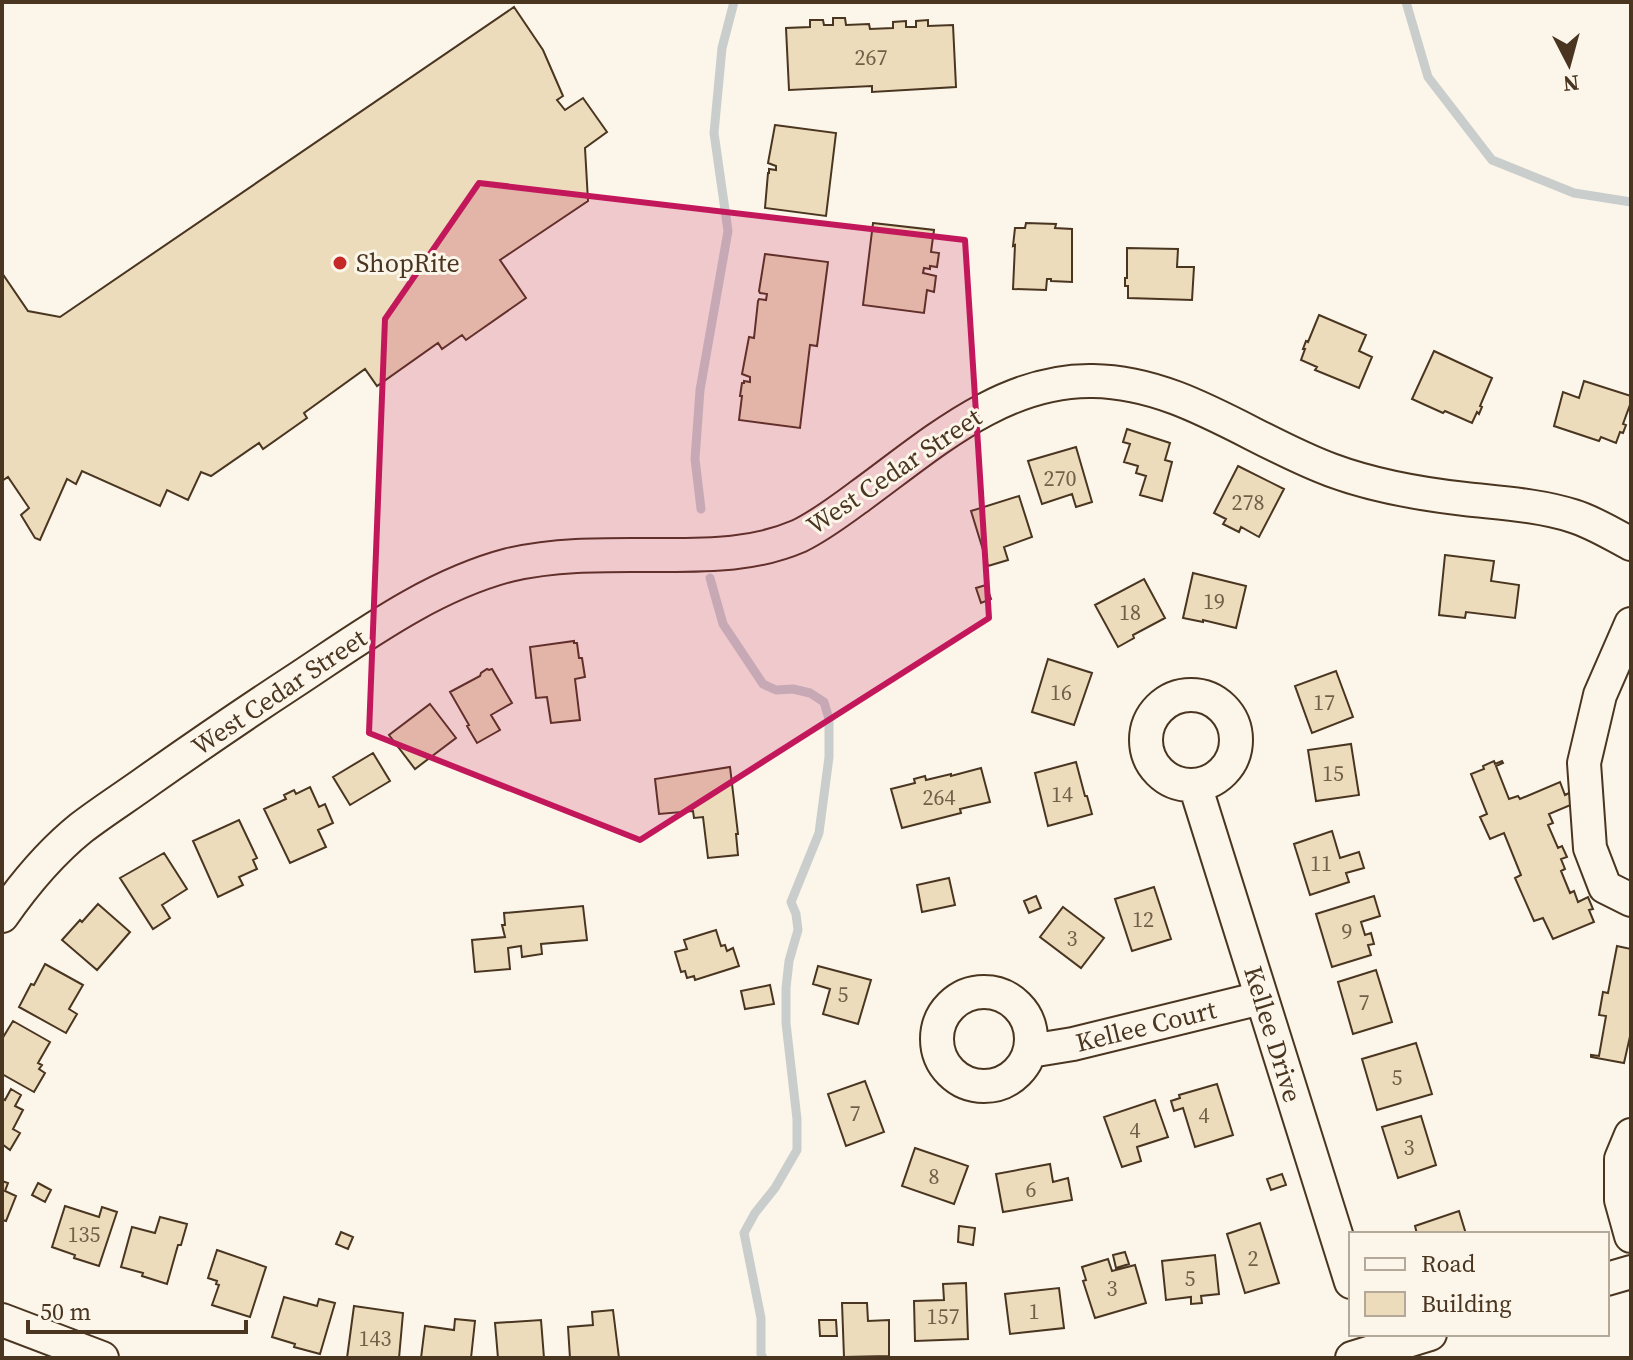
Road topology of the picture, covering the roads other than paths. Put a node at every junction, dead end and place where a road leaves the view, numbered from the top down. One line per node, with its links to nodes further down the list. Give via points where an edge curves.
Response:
1 (1631, 544): 5 (street, West Cedar Street, via 1575,516 1370,483 1294,455 1169,394 1092,381 1059,382 984,409 818,525 770,547 715,555 547,559 509,565 440,591 239,717 82,828 42,864)
2 (1631, 624): 4 (street, via 1600,695 1584,763 1590,848 1605,887)
3 (1195, 785): 6 (street, Kellee Drive)
4 (1631, 900)
5 (2, 916)
6 (1261, 998): 7 (street, Kellee Court); 11 (street, Kellee Drive)
7 (1030, 1051)
8 (1631, 1135): 9 (street, via 1621,1159 1621,1200)
9 (1631, 1236)
10 (1631, 1272): 12 (street)
11 (1349, 1276)
12 (1609, 1278)
13 (2, 1320): 16 (street)
14 (1421, 1336): 15 (street)
15 (1364, 1348)
16 (102, 1358)

